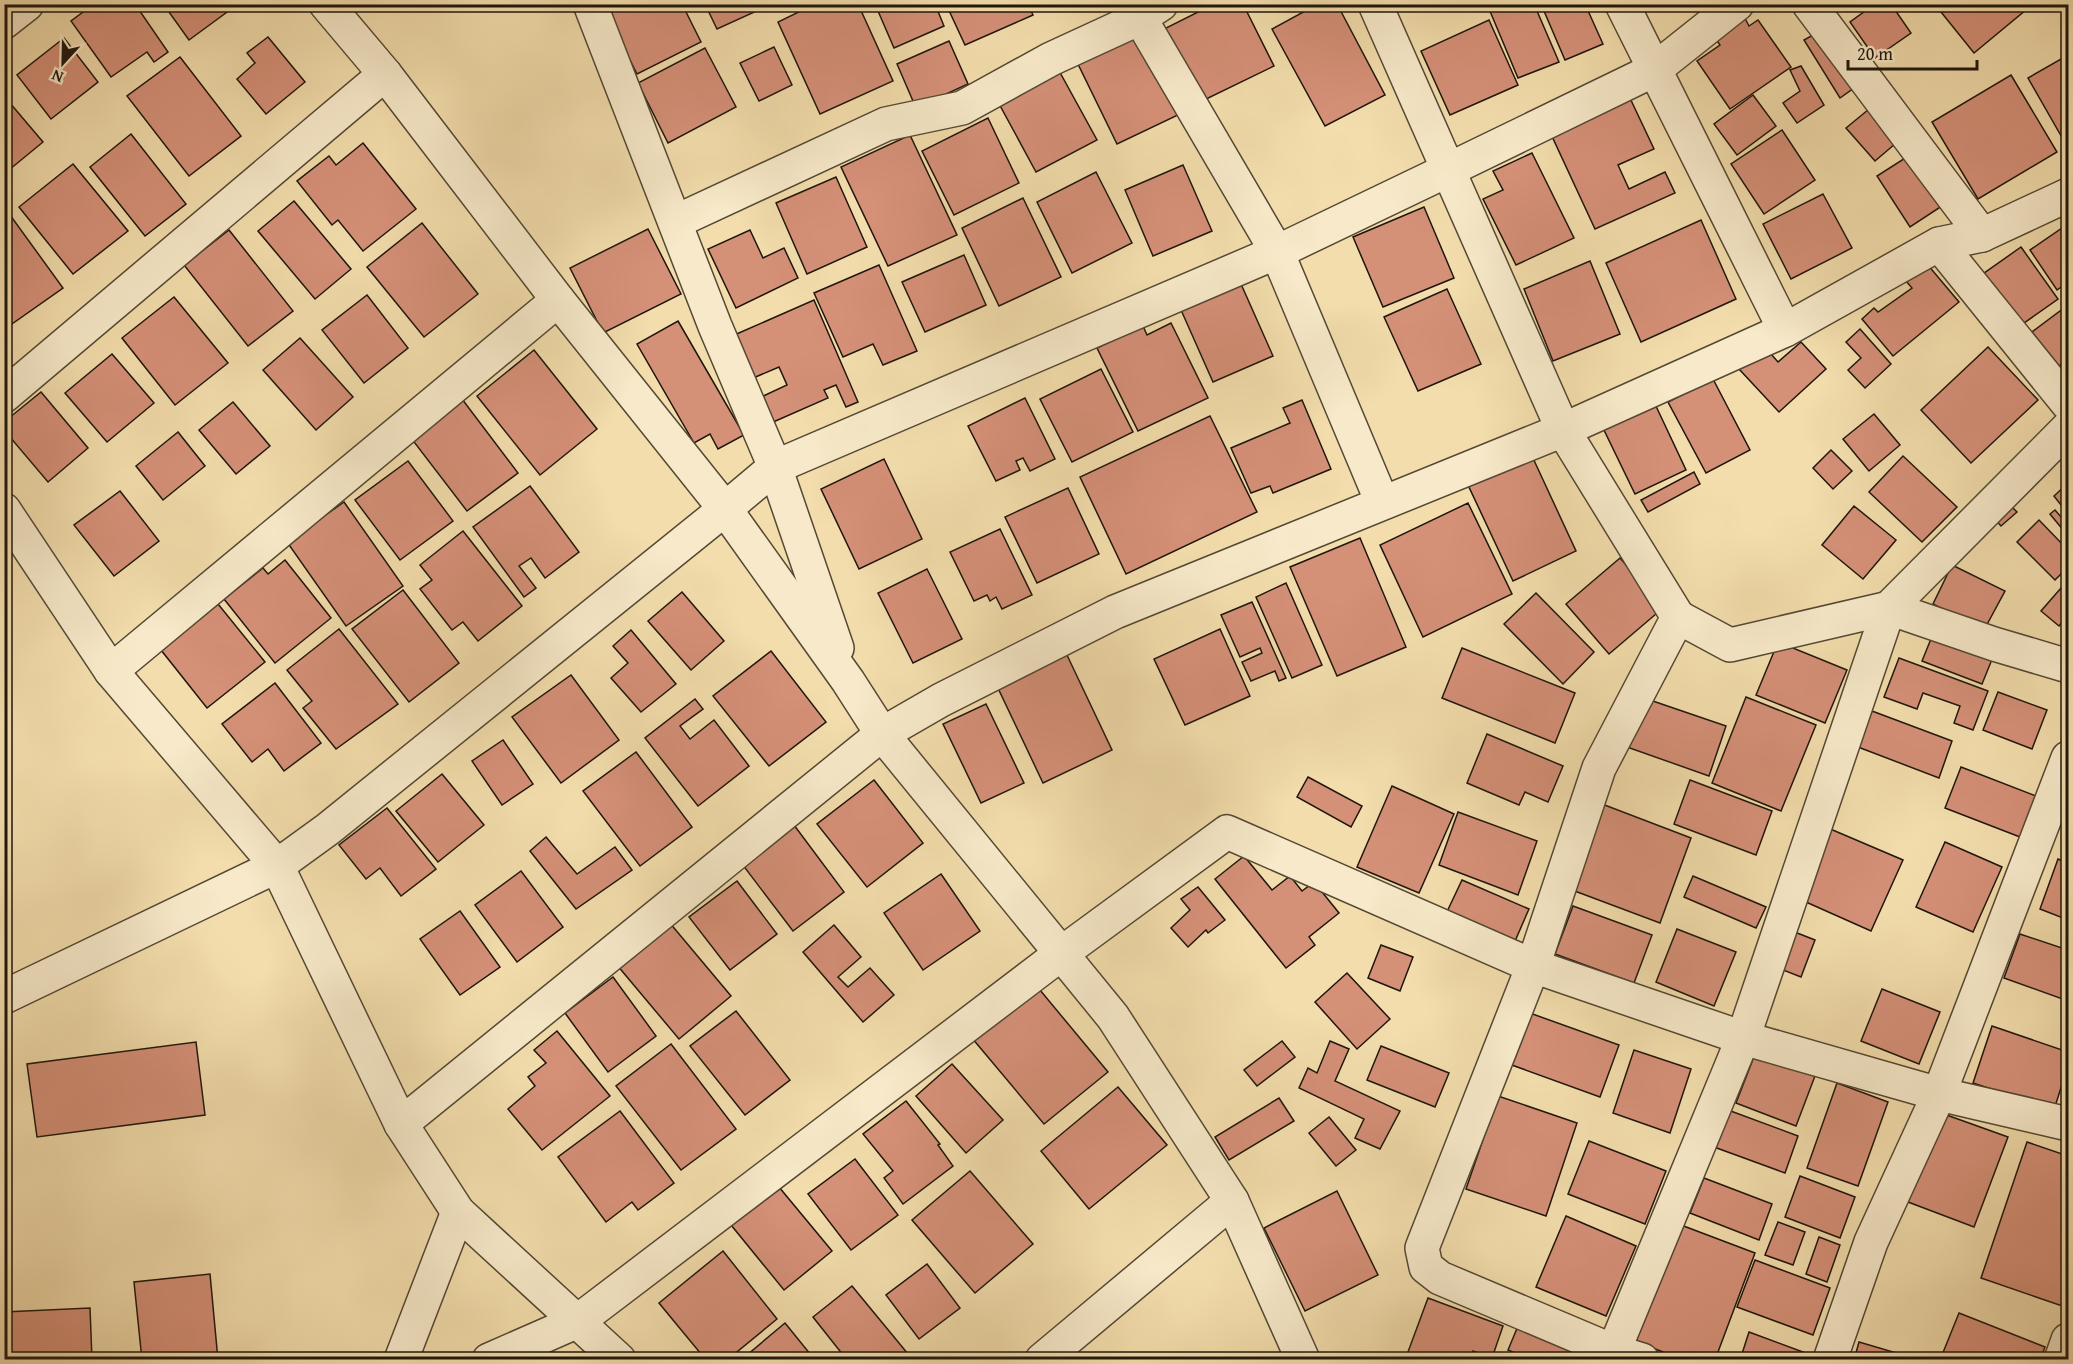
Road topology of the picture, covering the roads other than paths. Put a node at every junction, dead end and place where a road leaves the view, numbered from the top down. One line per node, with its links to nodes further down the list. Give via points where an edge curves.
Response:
1 (27, 4): 9 (street)
2 (326, 4): 11 (street)
3 (590, 4): 14 (street)
4 (1375, 4): 12 (street)
5 (1622, 4): 10 (street)
6 (1737, 4): 10 (street)
7 (1809, 4): 15 (street)
8 (1145, 9): 14 (street, via 962,108 886,124); 17 (street)
9 (4, 22)
10 (1654, 70): 12 (street); 19 (street)
11 (385, 74): 18 (street); 20 (street)
12 (1448, 170): 17 (street); 23 (street)
13 (2068, 195): 15 (street)
14 (675, 222): 24 (street)
15 (1982, 236): 16 (street)
16 (1939, 244): 19 (street); 21 (street)
17 (1277, 252): 24 (street); 25 (street)
18 (558, 300): 26 (street); 31 (street)
19 (1785, 330): 23 (street)
20 (4, 396)
21 (2068, 404)
22 (2068, 428): 28 (street)
23 (1563, 430): 25 (street); 29 (street)
24 (775, 467): 26 (street); 32 (street)
25 (1382, 502): 33 (street, via 1115,612)
26 (726, 509): 32 (street); 35 (street)
27 (4, 510): 31 (street)
28 (1889, 608): 29 (street, via 1730,645); 30 (street); 39 (street)
29 (1678, 617): 37 (street, via 1599,768)
30 (2068, 666)
31 (111, 671): 35 (street)
32 (848, 681): 33 (street)
33 (882, 734): 36 (street); 42 (street)
34 (2068, 758): 40 (street)
35 (277, 866): 38 (street); 42 (street)
36 (1062, 953): 37 (street, via 1227,832); 43 (street, via 1113,1017); 45 (street)
37 (1533, 966): 39 (street); 47 (street, via 1422,1248 1426,1268 1440,1278)
38 (4, 997)
39 (1743, 1038): 40 (street); 47 (street)
40 (1939, 1094): 41 (street); 53 (street, via 1871,1242)
41 (2068, 1124)
42 (402, 1125): 44 (street)
43 (1232, 1201): 51 (street); 52 (street)
44 (458, 1212): 45 (street); 48 (street)
45 (578, 1321): 49 (street); 50 (street)
46 (2068, 1340): 54 (street)
47 (1622, 1357)
48 (400, 1359)
49 (489, 1359)
50 (619, 1359)
51 (1042, 1359)
52 (1303, 1359)
53 (1830, 1359)
54 (2061, 1359)

